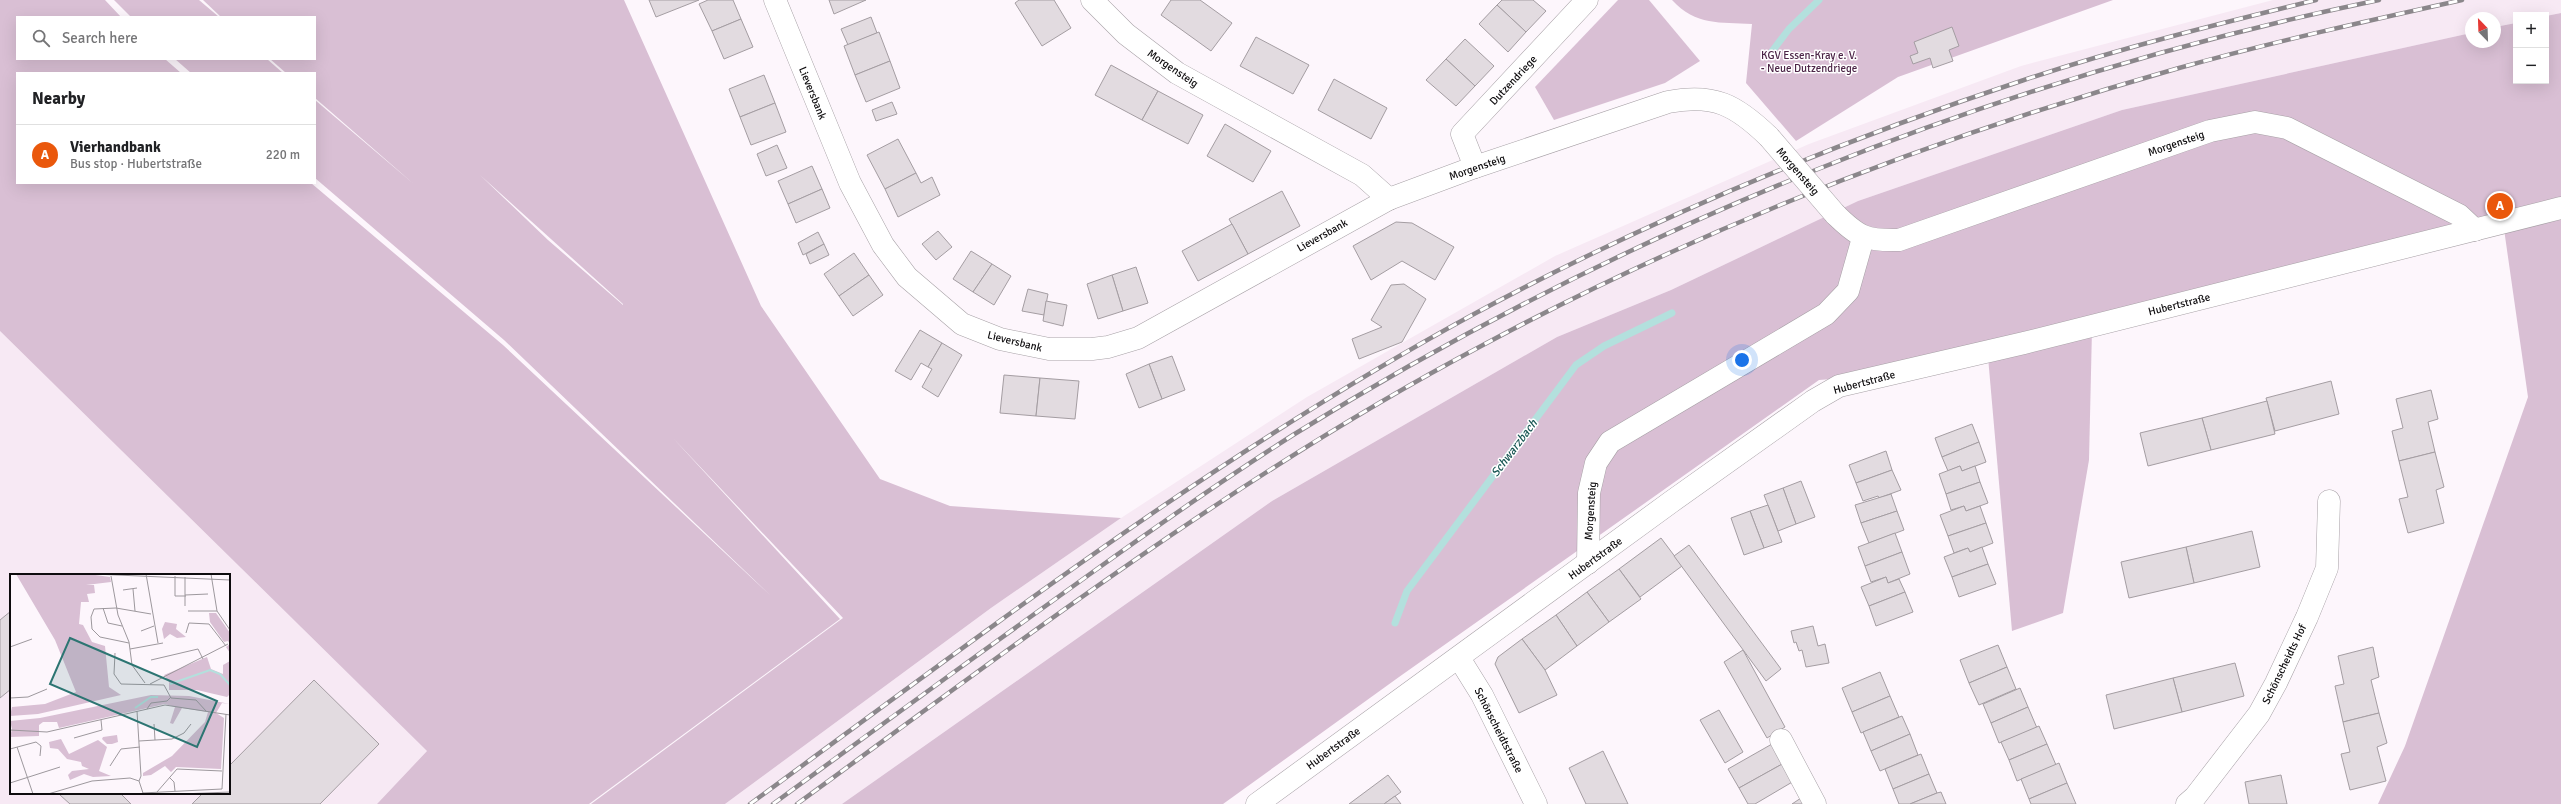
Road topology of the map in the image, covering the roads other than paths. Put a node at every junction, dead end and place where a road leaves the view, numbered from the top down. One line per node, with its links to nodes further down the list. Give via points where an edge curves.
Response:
1 (775, 0): 5 (street, Lieversbank, via 850,183 883,246 907,277 962,324 1000,339 1049,349 1092,349 1124,343 1151,332)
2 (1092, 0): 5 (street, Morgensteig, via 1126,34 1177,73 1362,175)
3 (1587, 0): 4 (street, Dutzendriege, via 1462,134)
4 (1475, 167): 5 (street, Morgensteig); 8 (street, Morgensteig, bridge, via 1654,107 1685,99 1706,100 1729,105 1751,120 1769,137 1835,214)
5 (1389, 199)
6 (2561, 208): 7 (street, Hubertstraße)
7 (2475, 230): 8 (street, Morgensteig, via 2459,215 2287,128 2255,122 2210,131 1899,240 1875,241); 10 (street, Hubertstraße, via 1839,386 1813,401)
8 (1863, 238): 10 (street, Morgensteig, via 1848,291 1826,314 1610,442 1596,463 1589,493)
9 (2329, 501): 16 (street, Schönscheidts Hof, via 2327,568 2276,683 2246,731)
10 (1588, 563): 11 (street, Hubertstraße)
11 (1459, 658): 13 (street, Hubertstraße); 14 (street, Schönscheidtstraße, via 1482,695)
12 (1781, 740): 15 (street)
13 (1257, 804)
14 (1536, 804)
15 (1815, 804)
16 (2187, 804)

